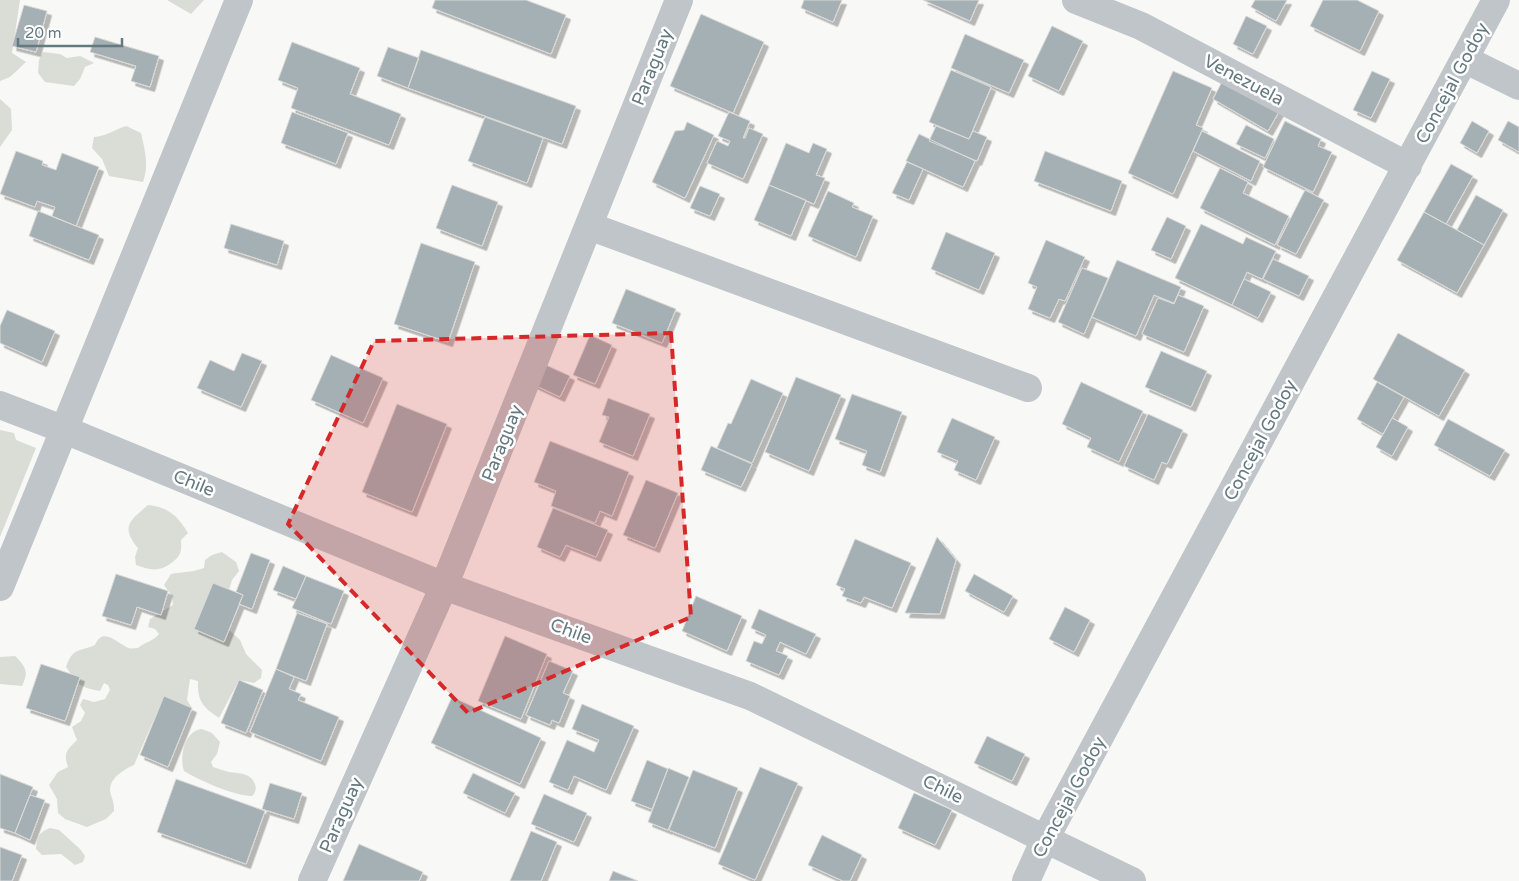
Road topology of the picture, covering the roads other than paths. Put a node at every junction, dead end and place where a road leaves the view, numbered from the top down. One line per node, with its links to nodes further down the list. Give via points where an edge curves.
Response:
1 (239, 0): 11 (street)
2 (679, 0): 8 (street, Paraguay)
3 (1076, 0): 7 (street, Venezuela, via 1141,26)
4 (1496, 0): 5 (street, Concejal Godoy)
5 (1464, 60): 6 (street); 7 (street, Concejal Godoy)
6 (1519, 86)
7 (1408, 166): 14 (street, Concejal Godoy)
8 (590, 226): 9 (street); 12 (street, Paraguay)
9 (1028, 388)
10 (0, 405): 11 (street, Chile)
11 (65, 430): 12 (street, Chile); 13 (street)
12 (444, 586): 14 (street, Chile, via 750,696); 15 (street, Paraguay)
13 (0, 587)
14 (1045, 839): 16 (street, Concejal Godoy); 17 (street, Chile)
15 (312, 881)
16 (1026, 881)
17 (1132, 881)

